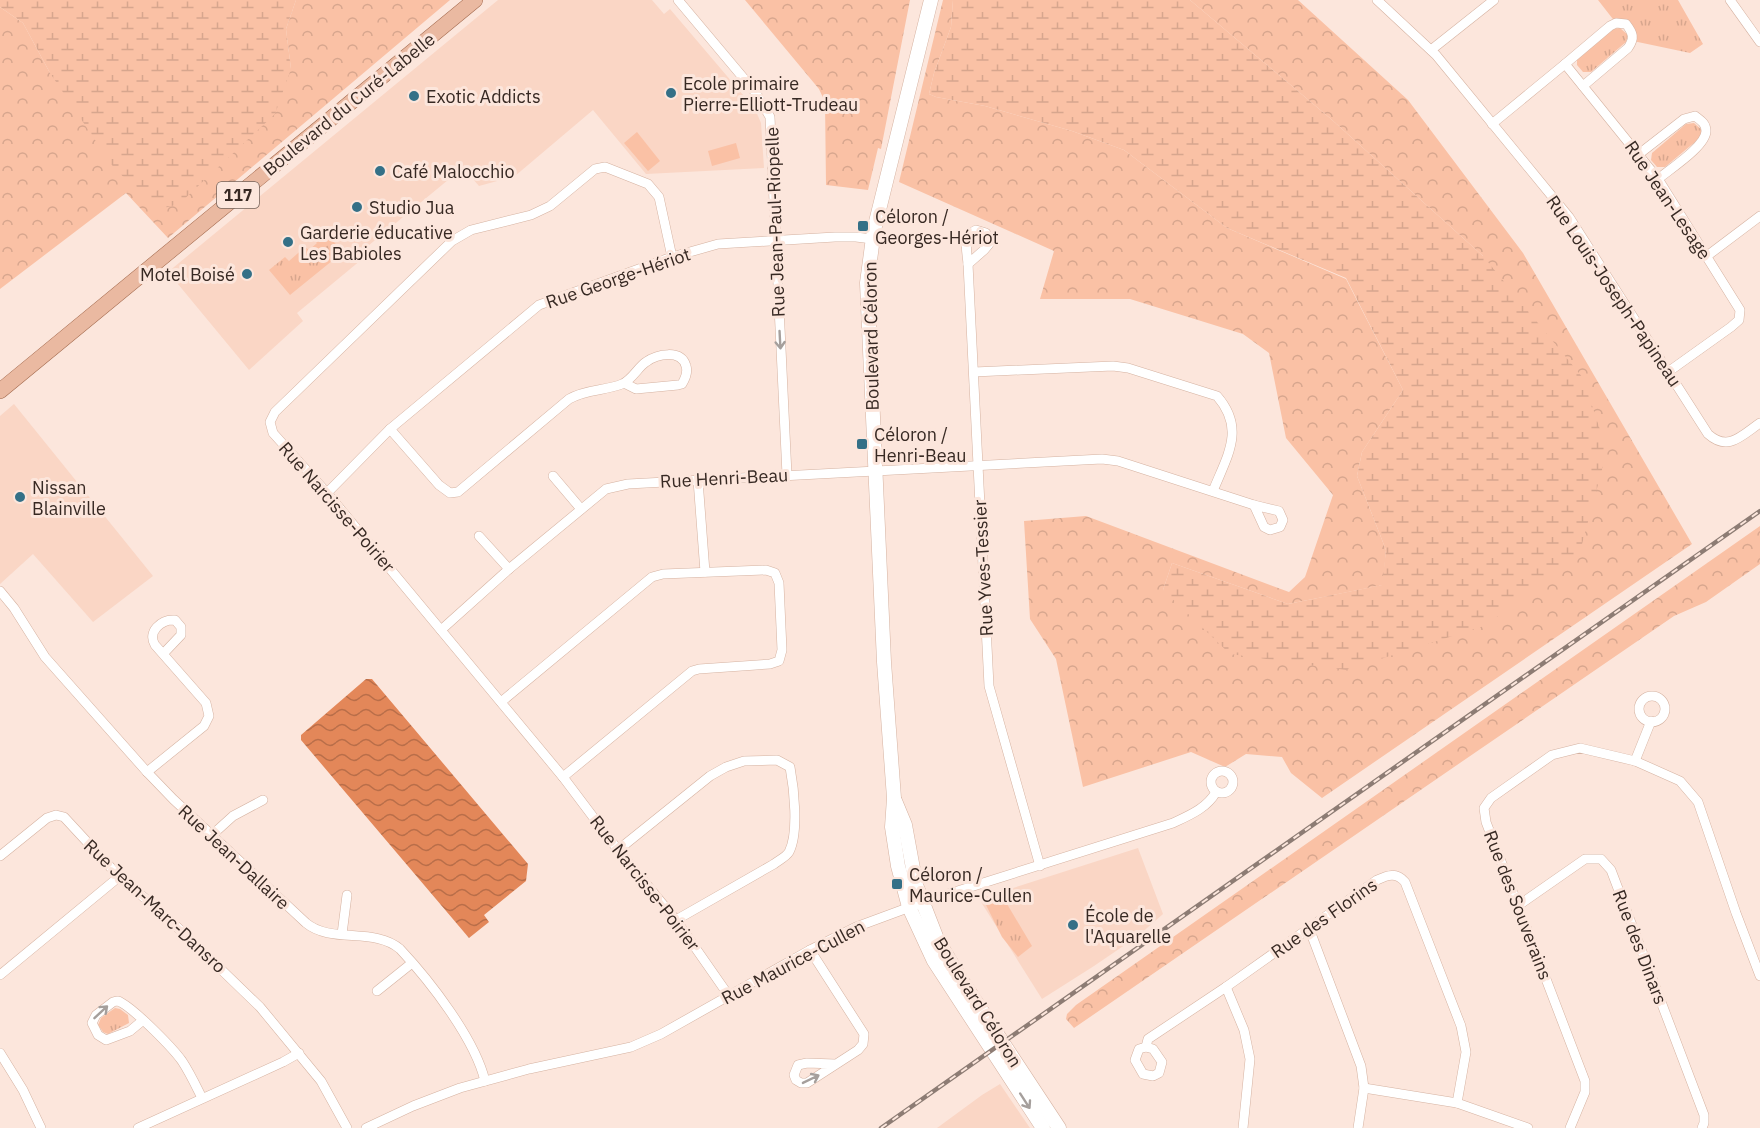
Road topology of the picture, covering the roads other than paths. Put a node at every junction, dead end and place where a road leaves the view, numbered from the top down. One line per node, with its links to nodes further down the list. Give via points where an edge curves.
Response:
1 (475, 0): 23 (main road, Boulevard du Curé-Labelle / 117)
2 (679, 0): 16 (street, Rue Jean-Paul-Riopelle, via 769,113)
3 (929, 0): 15 (street, Boulevard Céloron)
4 (1377, 0): 8 (street, Rue Louis-Joseph-Papineau)
5 (1494, 0): 8 (street)
6 (1730, 0): 7 (street)
7 (1760, 42)
8 (1431, 50): 11 (street, Rue Louis-Joseph-Papineau)
9 (1564, 64): 10 (street, Rue Jean-Lesage); 10 (street, via 1610,26 1626,24 1633,41); 11 (street)
10 (1583, 86): 12 (street, Rue Jean-Lesage)
11 (1492, 124): 21 (street, Rue Louis-Joseph-Papineau, via 1569,217)
12 (1639, 154): 13 (street, Rue Jean-Lesage); 13 (street, via 1684,120 1695,116 1704,123 1703,142)
13 (1658, 179): 17 (street, Rue Jean-Lesage)
14 (1760, 216): 17 (street)
15 (872, 239): 16 (street, Rue George-Hériot); 27 (street, Boulevard Céloron, via 866,293)
16 (776, 240): 18 (street, Rue George-Hériot, via 718,244); 28 (street, Rue Jean-Paul-Riopelle, one-way to 28)
17 (1707, 256): 21 (street, Rue Jean-Lesage, via 1740,310 1739,320)
18 (672, 257): 25 (street, Rue George-Hériot, via 539,305); 32 (street, Rue Narcisse-Poirier, via 659,197 648,184 605,167 595,169 550,206 531,215 471,230 452,241 275,412 270,422 273,433)
19 (968, 264): 20 (street, Rue Yves-Tessier)
20 (974, 372): 26 (street, Rue Yves-Tessier); 31 (street, via 1113,366 1217,396 1227,407 1232,445)
21 (1668, 372): 24 (street, Rue Louis-Joseph-Papineau, via 1717,442 1735,440)
22 (624, 384): 22 (street, via 636,389 678,386 685,378 686,367 674,354 647,360); 25 (street, via 580,392 458,492 450,494)
23 (0, 391)
24 (1760, 423)
25 (390, 429): 32 (street, Rue George-Hériot)
26 (978, 466): 27 (street, Rue Henri-Beau); 31 (street, Rue Henri-Beau, via 1102,459); 51 (street, Rue Yves-Tessier, via 989,686)
27 (875, 471): 28 (street, Rue Henri-Beau); 54 (street, Boulevard Céloron, via 894,798 892,826 895,847)
28 (787, 475): 30 (street, Rue Henri-Beau)
29 (553, 476): 34 (street)
30 (699, 480): 34 (street, Rue Henri-Beau, via 606,489); 37 (street)
31 (1213, 491): 33 (street, Rue Henri-Beau)
32 (327, 493): 39 (street, Rue Narcisse-Poirier)
33 (1254, 504)
34 (581, 509): 36 (street, Rue Henri-Beau)
35 (479, 536): 36 (street)
36 (509, 569): 39 (street, Rue Henri-Beau)
37 (705, 572): 41 (street, via 652,577); 45 (street, via 775,573 779,583 779,661 692,671)
38 (0, 591): 44 (street, Rue Jean-Dallaire, via 45,657)
39 (441, 630): 41 (street, Rue Narcisse-Poirier)
40 (163, 654): 44 (street, via 206,703 209,716 204,726)
41 (501, 702): 45 (street, Rue Narcisse-Poirier)
42 (1651, 721): 43 (street)
43 (1635, 761): 55 (street, Rue des Souverains, via 1580,748 1552,755 1491,798 1484,808 1486,822); 62 (street, Rue des Souverains, via 1680,781 1698,802)
44 (147, 772): 48 (street, Rue Jean-Dallaire)
45 (563, 777): 49 (street, Rue Narcisse-Poirier)
46 (1216, 792): 51 (street, Rue Maurice-Cullen, via 1210,802 1173,823)
47 (263, 800): 48 (street, via 233,816)
48 (212, 835): 58 (street, Rue Jean-Dallaire, via 309,926)
49 (618, 850): 56 (street, Rue Narcisse-Poirier); 56 (street, via 726,766 777,760 790,767 793,837 788,854)
50 (0, 856): 52 (street, Rue Jean-Marc-Dansro, via 47,818 59,815)
51 (1040, 866): 54 (street, Rue Maurice-Cullen)
52 (120, 876): 61 (street); 69 (street, Rue Jean-Marc-Dansro, via 247,993)
53 (347, 895): 58 (street)
54 (916, 905): 59 (street, Rue Maurice-Cullen, via 856,927); 79 (street, Boulevard Céloron, one-way to 79, via 924,942 941,974); 80 (street, Boulevard Céloron)
55 (1519, 905): 84 (street, Rue des Souverains, via 1585,1082 1585,1092); 85 (street, Rue des Dinars, via 1585,859 1601,859 1611,870 1704,1114)
56 (676, 920): 65 (street, Rue Narcisse-Poirier)
57 (1309, 928): 63 (street, Rue des Florins); 72 (street, via 1361,1066); 74 (street, Rue des Florins, via 1377,880 1390,875 1405,882 1461,1026 1466,1053)
58 (342, 934): 60 (street, Rue Jean-Dallaire, via 389,942)
59 (810, 950): 65 (street, Rue Maurice-Cullen); 70 (street, via 864,1034 858,1050)
60 (412, 963): 64 (street); 71 (street, Rue Jean-Dallaire, via 459,1025)
61 (0, 975)
62 (1760, 976)
63 (1226, 987): 67 (street, Rue des Florins, via 1148,1039); 81 (street, via 1244,1030 1250,1059)
64 (377, 991)
65 (729, 996): 71 (street, Rue Maurice-Cullen, via 631,1047)
66 (142, 1021): 66 (street, one-way to 66, via 106,1040 92,1023 96,1015 117,1001); 73 (street, via 177,1056)
67 (1146, 1047)
68 (0, 1053): 75 (street)
69 (299, 1053): 73 (street); 77 (street, Rue Jean-Marc-Dansro, via 324,1086)
70 (835, 1064)
71 (485, 1081): 78 (street, Rue Maurice-Cullen, via 437,1096)
72 (1364, 1088): 74 (street); 82 (street)
73 (202, 1098): 76 (street)
74 (1457, 1103): 83 (street)
75 (41, 1128)
76 (138, 1128)
77 (347, 1128)
78 (366, 1128)
79 (1043, 1128)
80 (1059, 1128)
81 (1243, 1128)
82 (1358, 1128)
83 (1528, 1128)
84 (1570, 1128)
85 (1702, 1128)

